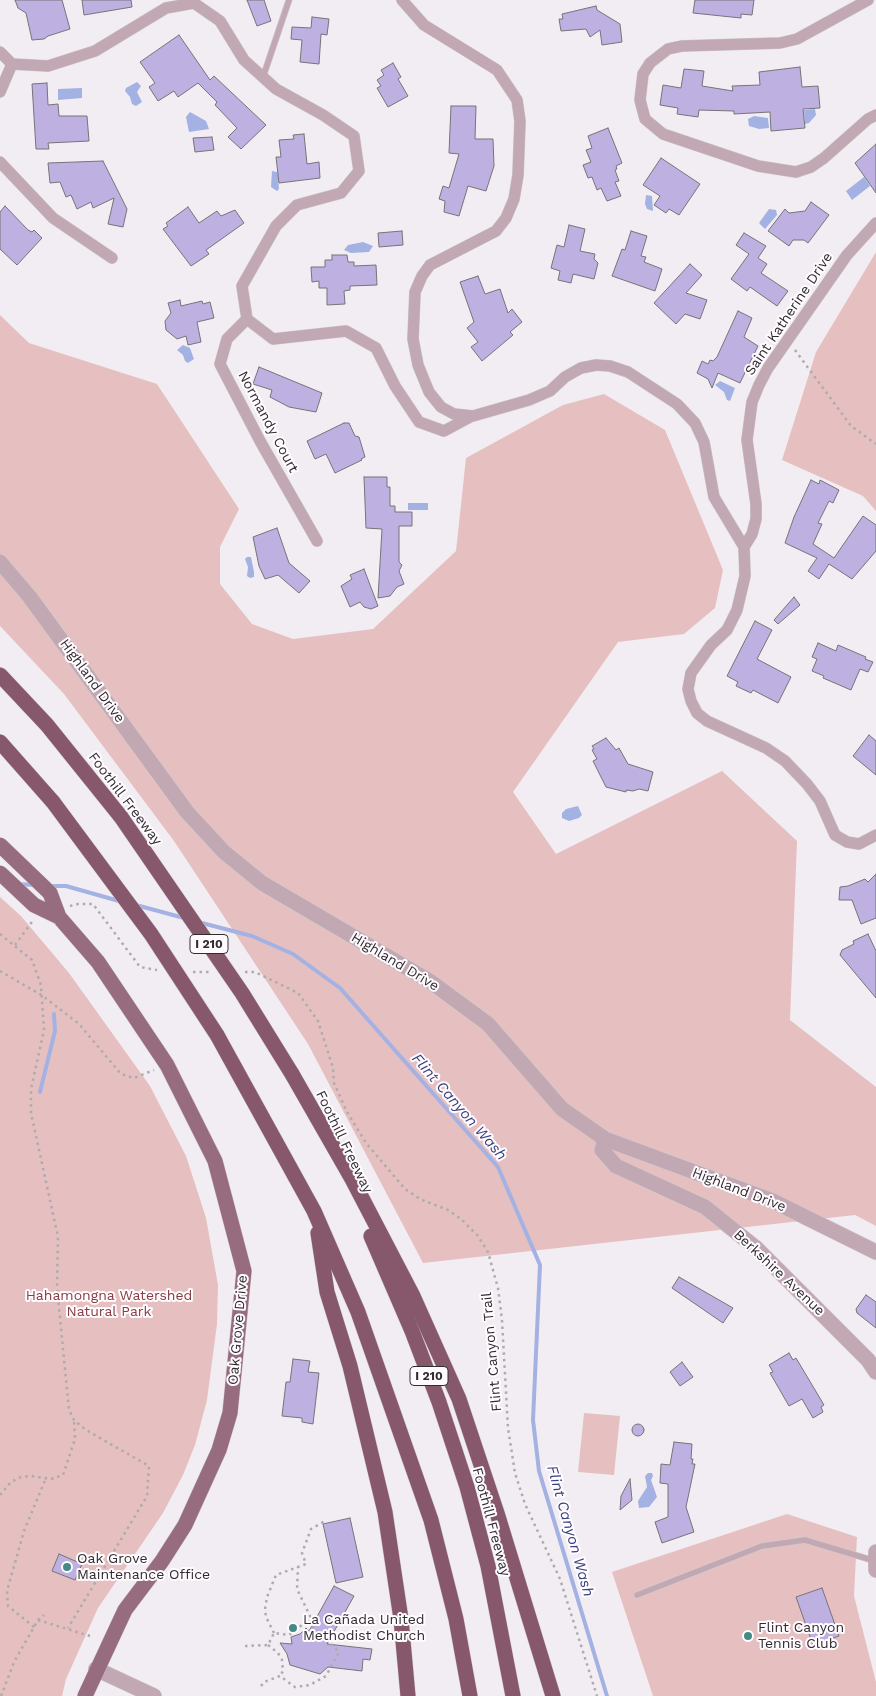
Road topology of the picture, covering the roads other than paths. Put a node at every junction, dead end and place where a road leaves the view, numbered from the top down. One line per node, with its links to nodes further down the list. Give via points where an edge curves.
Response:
1 (289, 0): 6 (lane)
2 (402, 0): 13 (street, via 424,25 497,70 517,100 520,121 518,175 514,199 506,218 496,231 430,265 415,292 414,339 418,365 429,392 441,407 454,414)
3 (868, 0): 8 (street, via 797,39 780,43 668,49 650,63 644,74 640,100 645,119 663,134 758,166 796,172 824,158)
4 (0, 52): 5 (street)
5 (12, 64): 6 (street, via 48,66 95,51 166,8 194,3 220,20 244,60); 7 (street)
6 (262, 78): 12 (street, via 354,136 360,171 341,193 297,205 276,226 242,286)
7 (0, 92)
8 (876, 115)
9 (0, 162): 11 (street, via 53,218)
10 (876, 224): 15 (street, Saint Katherine Drive, via 847,255 768,368 752,402 747,440 756,519)
11 (112, 258)
12 (247, 319): 13 (street, via 273,339 346,331 376,348 419,422 444,431); 14 (street, Normandy Court, via 227,339 220,364)
13 (473, 416): 15 (street, via 550,391 565,376 581,368 610,366 628,372 677,404 694,423 704,442 714,497)
14 (317, 541)
15 (744, 547): 19 (street, via 745,576 737,610 727,630 711,645 691,673 688,689 691,702 707,721 766,748 785,761 820,801 835,836 859,844)
16 (0, 562): 24 (street, Highland Drive, via 30,596 187,812 224,852 262,882 431,982 488,1024 562,1109)
17 (0, 675): 23 (highway, Foothill Freeway / I 210, bridge, via 47,726 121,817 226,969)
18 (0, 742): 25 (highway, bridge, via 52,802 151,934 217,1035)
19 (876, 835)
20 (0, 845): 22 (main road, Oak Grove Drive, bridge, via 50,893)
21 (0, 873): 22 (main road, Oak Grove Drive, bridge, via 34,905)
22 (59, 917): 30 (main road, Oak Grove Drive, via 98,962 167,1065 215,1161 244,1271 230,1413 219,1450 185,1525 126,1610)
23 (292, 1074): 35 (highway, Foothill Freeway / I 210, via 377,1249 439,1402 488,1566); 36 (highway, via 352,1178 413,1296 458,1399)
24 (605, 1139): 26 (street, Highland Drive, via 773,1201); 27 (street, Berkshire Avenue, via 602,1150 616,1166 705,1207 756,1248 868,1360)
25 (314, 1211): 33 (highway, via 328,1292 350,1366 385,1512 401,1619); 34 (highway, via 358,1312 431,1520 456,1619)
26 (876, 1252)
27 (876, 1372)
28 (876, 1561): 29 (lane, via 805,1540 762,1546)
29 (637, 1595)
30 (96, 1669): 31 (main road, Oak Grove Drive); 32 (street)
31 (85, 1696)
32 (154, 1696)
33 (408, 1696)
34 (470, 1696)
35 (513, 1696)
36 (553, 1696)

